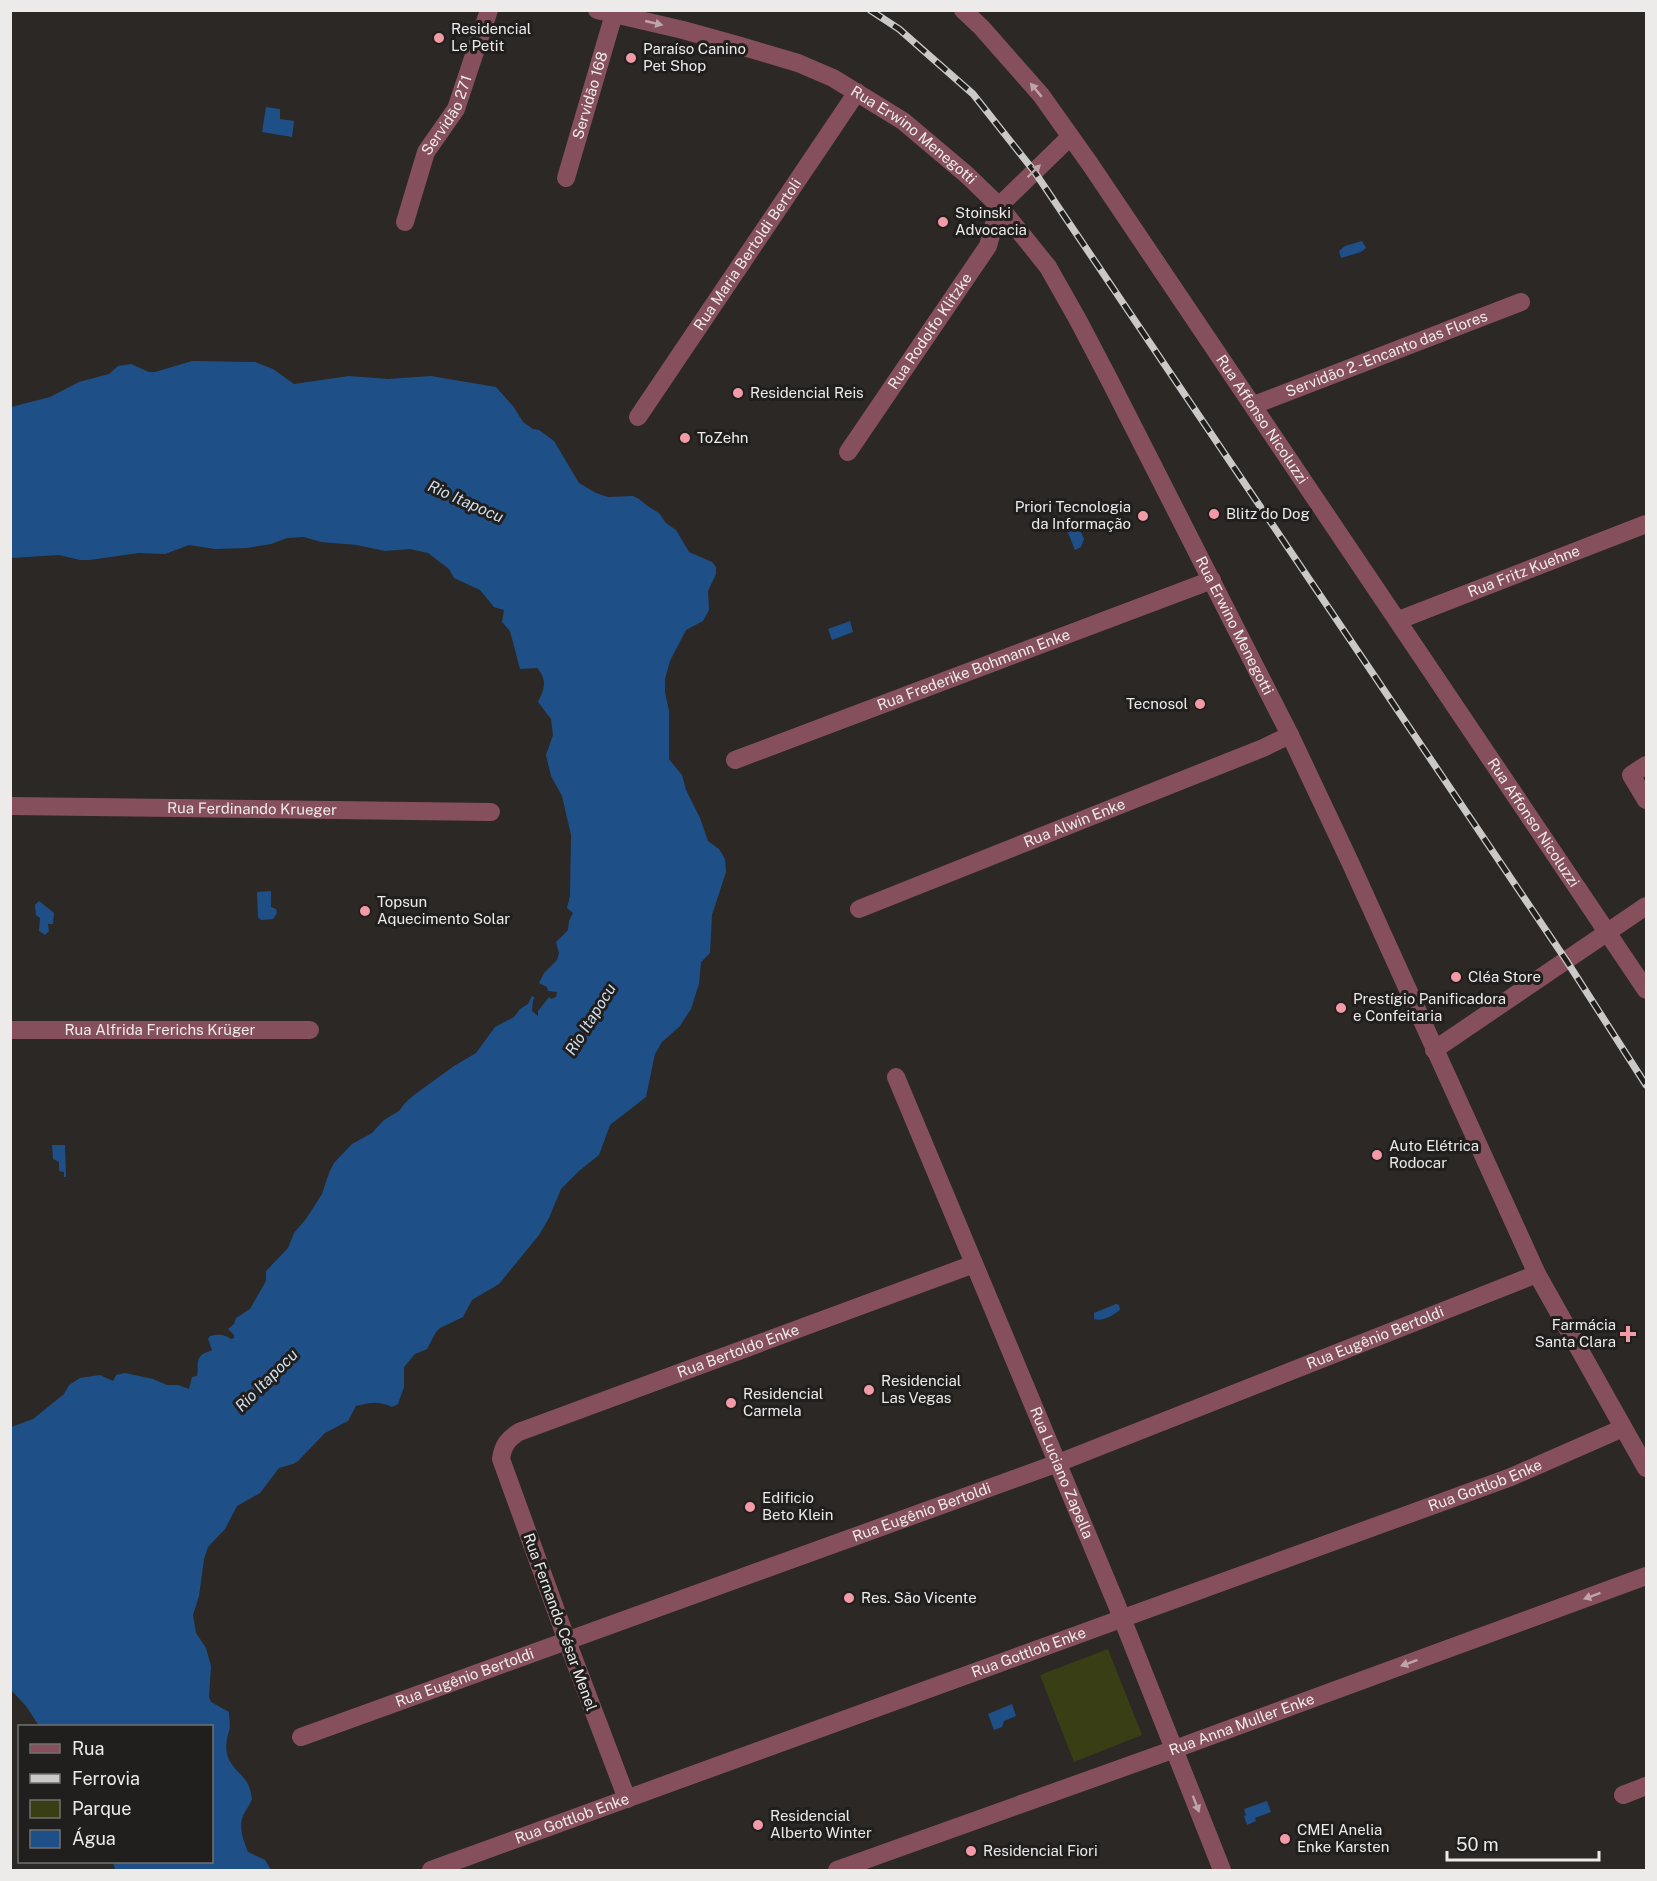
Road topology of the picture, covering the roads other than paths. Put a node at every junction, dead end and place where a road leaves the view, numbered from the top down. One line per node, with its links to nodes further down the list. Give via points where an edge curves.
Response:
1 (489, 10): 8 (street, Servidão 271, via 456,109 426,152)
2 (963, 10): 5 (street, Rua Affonso Nicoluzzi, one-way to 2, via 1041,95)
3 (605, 12): 4 (street, Rua Erwino Menegotti, one-way to 4, via 798,63); 6 (street, Servidão 168)
4 (857, 92): 7 (street, Rua Erwino Menegotti, via 903,121); 11 (street, Rua Maria Bertoldi Bertoli)
5 (1070, 137): 7 (street, one-way to 5); 10 (street, Rua Affonso Nicoluzzi)
6 (566, 178)
7 (999, 206): 12 (street, Rua Rodolfo Klitzke, via 988,246); 14 (street, Rua Erwino Menegotti, via 1048,267 1064,294)
8 (405, 222)
9 (1521, 302): 10 (street, Servidão 2 - Encanto das Flores)
10 (1254, 405): 15 (street, Rua Affonso Nicoluzzi)
11 (639, 417)
12 (848, 452)
13 (1647, 524): 15 (street, Rua Fritz Kuehne)
14 (1212, 580): 16 (street, Rua Erwino Menegotti); 17 (street, Rua Frederike Bohmann Enke)
15 (1399, 620): 24 (street, Rua Affonso Nicoluzzi)
16 (1290, 735): 23 (street, Rua Alwin Enke); 28 (street, Rua Erwino Menegotti)
17 (735, 760)
18 (1647, 765): 19 (street, via 1631,775)
19 (1647, 800)
20 (10, 806): 21 (street, Rua Ferdinando Krueger)
21 (491, 812)
22 (1647, 906): 24 (street)
23 (859, 909)
24 (1608, 932): 25 (street, Rua Affonso Nicoluzzi); 28 (street)
25 (1647, 990)
26 (10, 1030): 27 (street, Rua Alfrida Frerichs Krüger)
27 (310, 1030)
28 (1434, 1050): 31 (street, Rua Erwino Menegotti)
29 (896, 1077): 30 (street, Rua Luciano Zapella)
30 (974, 1264): 33 (street, Rua Bertoldo Enke, via 519,1432); 34 (street, Rua Luciano Zapella)
31 (1537, 1274): 32 (street, Rua Erwino Menegotti); 34 (street, Rua Eugênio Bertoldi)
32 (1623, 1428): 35 (street, Rua Erwino Menegotti); 37 (street, Rua Gottlob Enke, via 1511,1477)
33 (505, 1443): 38 (street, Rua Fernando César Menel, via 501,1459)
34 (1058, 1463): 37 (street, Rua Luciano Zapella); 38 (street, Rua Eugênio Bertoldi)
35 (1647, 1468)
36 (1647, 1576): 40 (street, Rua Anna Muller Enke, one-way to 40)
37 (1122, 1619): 40 (street, Rua Luciano Zapella); 43 (street, Rua Gottlob Enke)
38 (567, 1641): 39 (street, Rua Eugênio Bertoldi); 43 (street, Rua Fernando César Menel)
39 (301, 1737)
40 (1175, 1749): 45 (street, Rua Anna Muller Enke); 46 (street, Rua Luciano Zapella, one-way to 46)
41 (1647, 1786): 42 (street)
42 (1623, 1795)
43 (627, 1799): 44 (street, Rua Gottlob Enke)
44 (431, 1870)
45 (837, 1870)
46 (1222, 1870)

